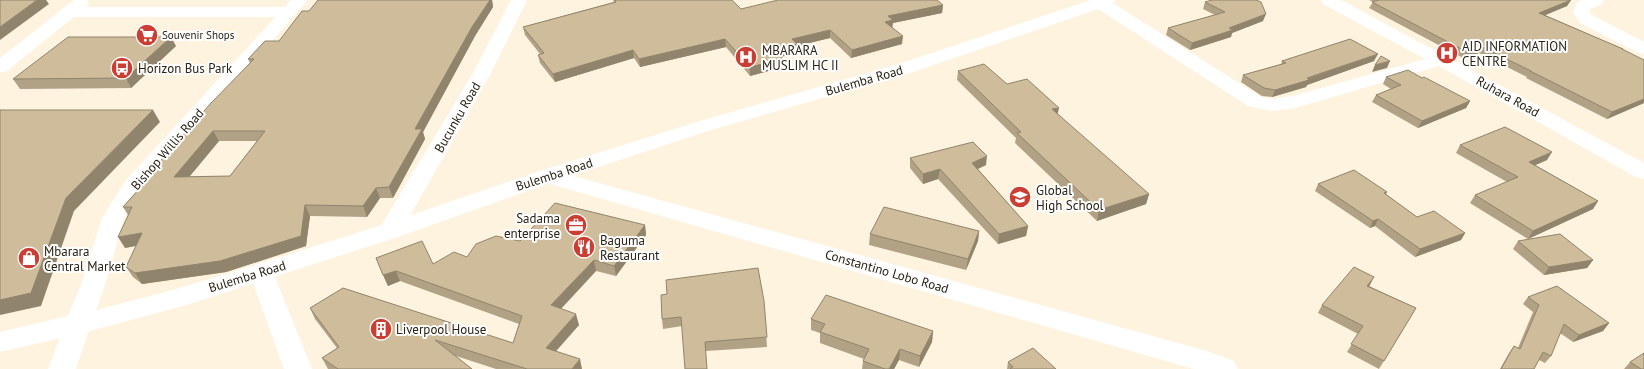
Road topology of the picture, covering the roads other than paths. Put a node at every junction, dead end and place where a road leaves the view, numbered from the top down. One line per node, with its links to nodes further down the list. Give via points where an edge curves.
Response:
1 (85, 0): 8 (street)
2 (519, 0): 14 (street, Bucunku Road, via 482,73)
3 (1329, 0): 10 (street, Ruhara Road)
4 (1566, 0): 6 (street)
5 (1104, 1): 10 (street, via 1255,102 1273,105 1295,102); 13 (street, Bulemba Road, via 906,68 704,126)
6 (1589, 3): 9 (street, via 1581,12 1586,19)
7 (294, 6): 8 (street); 16 (street, Bishop Willis Road, via 134,185 113,218 93,285)
8 (70, 12): 11 (street)
9 (1644, 49)
10 (1441, 60): 12 (street, Ruhara Road)
11 (0, 66)
12 (1644, 172)
13 (548, 176): 14 (street, Bulemba Road); 20 (street, Constantino Lobo Road, via 1207,362)
14 (390, 231): 15 (street, Bulemba Road)
15 (261, 272): 16 (street, Bulemba Road, via 174,299); 19 (street)
16 (78, 324): 17 (street, Bulemba Road); 18 (street, Bishop Willis Road)
17 (0, 342)
18 (62, 369)
19 (298, 369)
20 (1224, 369)

